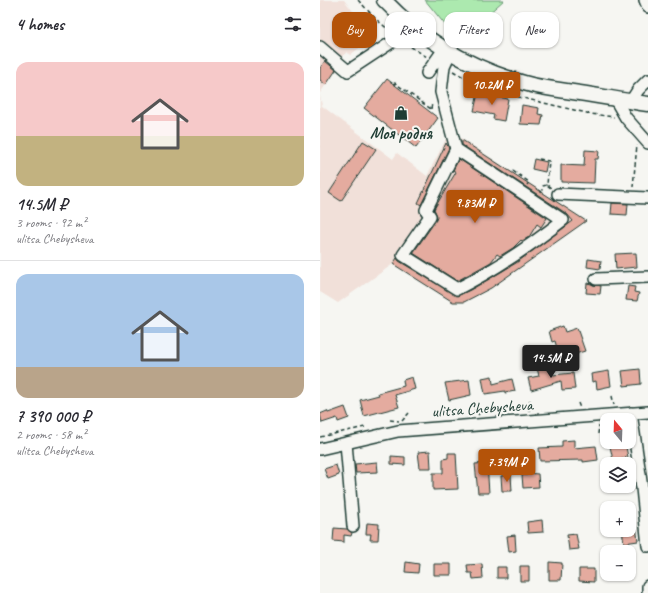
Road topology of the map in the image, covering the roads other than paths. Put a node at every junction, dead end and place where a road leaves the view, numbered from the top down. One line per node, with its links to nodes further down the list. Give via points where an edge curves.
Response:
1 (384, 0): 4 (main road)
2 (645, 0): 3 (street)
3 (648, 7)
4 (397, 12)
5 (436, 43): 8 (main road)
6 (320, 47): 7 (street, via 348,71)
7 (385, 47)
8 (447, 51): 9 (street); 11 (main road, via 485,70 525,83); 15 (street, via 441,92)
9 (427, 73)
10 (648, 80): 12 (street)
11 (615, 99): 12 (main road); 14 (street, via 626,118)
12 (631, 101): 13 (main road)
13 (648, 104)
14 (648, 143)
15 (456, 149): 15 (street, via 426,210 430,216 403,255 457,289 483,276 564,220)
16 (558, 194): 17 (street)
17 (648, 198)
18 (648, 277): 19 (street)
19 (596, 279)
20 (648, 412): 21 (street, ulitsa Chebysheva)
21 (631, 413)
22 (600, 415): 23 (street, ulitsa Chebysheva, via 398,431)
23 (346, 443): 25 (street, ulitsa Chebysheva); 26 (street)
24 (636, 447): 27 (street)
25 (320, 449)
26 (353, 526)
27 (648, 546)
28 (648, 586): 29 (street)
29 (648, 593)

